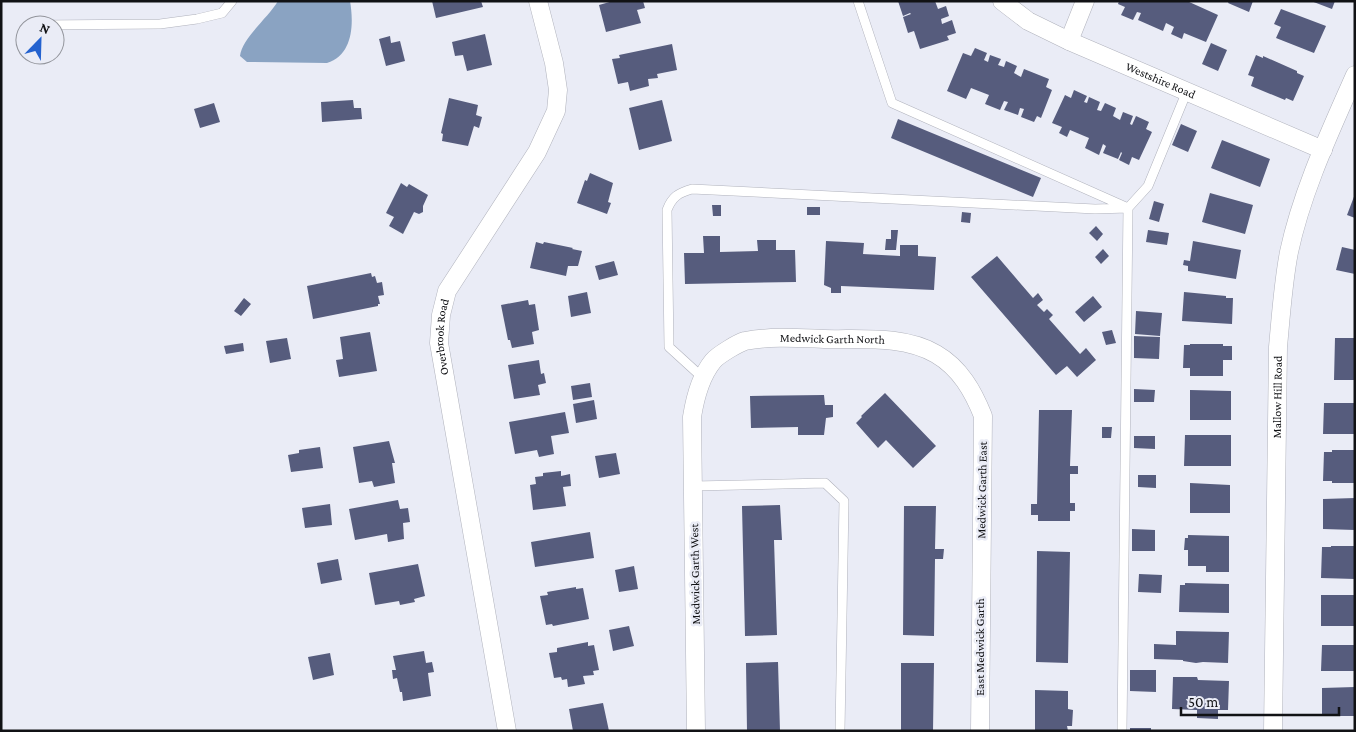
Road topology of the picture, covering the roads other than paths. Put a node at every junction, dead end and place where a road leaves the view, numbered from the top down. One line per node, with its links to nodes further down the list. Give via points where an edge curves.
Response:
1 (232, 1): 6 (lane, via 222,13 197,19 160,24)
2 (538, 1): 17 (street, Overbrook Road, via 554,63 558,90 556,111 537,152 447,291 439,343)
3 (858, 1): 11 (lane, via 892,103)
4 (1002, 1): 7 (street, Westshire Road, via 1028,21)
5 (1085, 1): 7 (street)
6 (65, 25)
7 (1069, 41): 9 (street, Westshire Road)
8 (1355, 75): 10 (street, Mallow Hill Road)
9 (1187, 91): 10 (street, Westshire Road); 11 (lane, via 1148,186)
10 (1323, 150): 22 (street, Mallow Hill Road, via 1300,210 1282,295 1278,347)
11 (1128, 208): 12 (lane, via 1085,209 692,189 680,192 671,199 667,210 669,346); 21 (lane)
12 (703, 378): 13 (street, Medwick Garth North, via 713,360 743,342 772,338 890,340 936,354 956,369 969,385); 14 (street, Medwick Garth North)
13 (984, 416): 16 (street, Medwick Garth East)
14 (692, 417): 15 (street, Medwick Garth West)
15 (694, 486): 18 (street, Medwick Garth West); 19 (lane, via 825,483 844,502)
16 (980, 564): 20 (street, East Medwick Garth)
17 (507, 731)
18 (696, 731)
19 (840, 731)
20 (980, 731)
21 (1122, 731)
22 (1273, 731)

